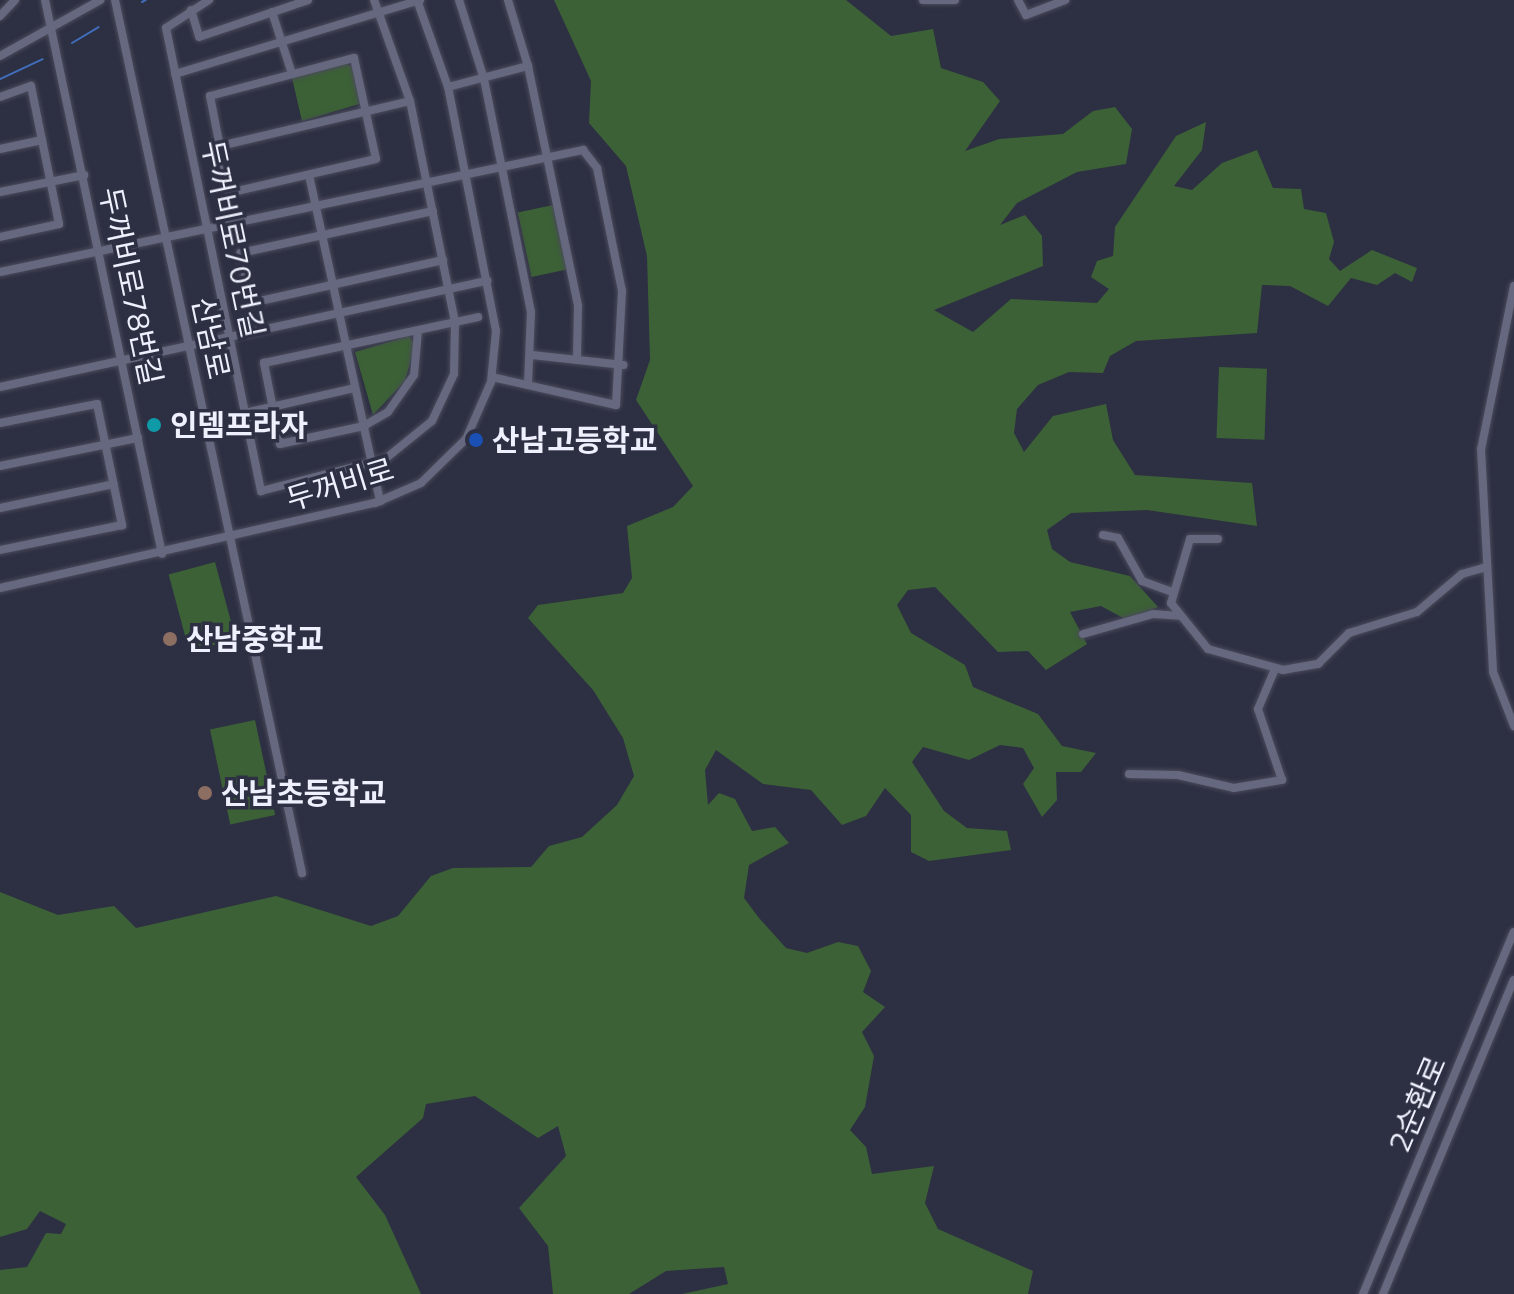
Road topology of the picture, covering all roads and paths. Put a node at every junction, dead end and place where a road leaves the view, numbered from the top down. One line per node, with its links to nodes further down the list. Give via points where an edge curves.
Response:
1 (15, 0): 18 (street)
2 (45, 0): 19 (street, 두꺼비로78번길)
3 (100, 0): 19 (street)
4 (115, 0): 46 (street, 산남로)
5 (209, 0): 15 (street, 두꺼비로70번길)
6 (308, 0): 16 (street)
7 (374, 0): 17 (street)
8 (418, 0): 17 (street); 26 (street, 두꺼비로)
9 (459, 0): 25 (street)
10 (508, 0): 22 (street)
11 (923, 0): 12 (street)
12 (955, 0)
13 (1018, 0): 14 (street, via 1026,15)
14 (1065, 0)
15 (191, 10): 16 (street, via 199,37); 23 (street, 두꺼비로70번길, via 166,28)
16 (272, 12): 20 (street)
17 (381, 13): 20 (street); 28 (street)
18 (0, 16)
19 (54, 27): 21 (street); 36 (street, 두꺼비로78번길)
20 (281, 43): 23 (street); 24 (street)
21 (0, 56)
22 (528, 66): 25 (street); 33 (street)
23 (175, 74): 43 (street, 두꺼비로70번길)
24 (292, 74): 29 (street, via 354,58); 31 (street, via 210,96)
25 (484, 79): 26 (street); 34 (street)
26 (448, 87): 35 (street, 두꺼비로)
27 (0, 97): 30 (street, via 31,86)
28 (410, 101): 29 (street); 38 (street)
29 (369, 111): 31 (street); 37 (street, via 376,159)
30 (42, 140): 32 (street); 39 (street)
31 (220, 146): 37 (street, via 229,193)
32 (0, 149)
33 (546, 155): 34 (street); 62 (street, via 572,276); 64 (street, via 583,150 595,160 622,291)
34 (501, 165): 35 (street); 61 (street, via 524,274)
35 (465, 173): 38 (street); 50 (street, 두꺼비로)
36 (84, 175): 39 (street, 두꺼비로78번길); 47 (street, 두꺼비로78번길)
37 (309, 175): 41 (street)
38 (427, 181): 41 (street); 42 (street)
39 (51, 182): 40 (street, 두꺼비로78번길); 45 (street, via 59,224)
40 (5, 191)
41 (316, 205): 43 (street); 44 (street)
42 (433, 211): 44 (street); 48 (street)
43 (206, 230): 46 (street); 58 (street, 두꺼비로70번길)
44 (322, 235): 51 (street); 51 (street, via 241,253 251,303)
45 (0, 237)
46 (166, 238): 47 (street); 60 (street, 산남로)
47 (100, 252): 49 (street); 63 (street, 두꺼비로78번길)
48 (443, 260): 51 (street); 53 (street)
49 (0, 272)
50 (488, 281): 53 (street); 65 (street, 두꺼비로, via 496,331)
51 (333, 285): 54 (street)
52 (1514, 286): 85 (street, via 1482,421)
53 (449, 290): 54 (street); 56 (street)
54 (339, 315): 58 (street); 59 (street)
55 (478, 317): 56 (street)
56 (455, 322): 57 (street); 75 (street, via 454,374 441,407 419,436)
57 (418, 331): 59 (street); 72 (street, via 408,387)
58 (229, 339): 60 (street); 70 (street, 두꺼비로70번길)
59 (346, 345): 68 (street); 69 (street, via 264,363)
60 (189, 348): 63 (street); 82 (street, 산남로)
61 (532, 355): 62 (street); 66 (street)
62 (577, 360): 64 (street)
63 (122, 362): 67 (street); 73 (street, 두꺼비로78번길)
64 (623, 365): 66 (street, via 616,405)
65 (492, 377): 66 (street); 78 (street, 두꺼비로, via 477,421 444,465)
66 (528, 385)
67 (0, 387)
68 (355, 388): 69 (street); 72 (street)
69 (273, 406): 70 (street); 72 (street, via 280,444)
70 (245, 413): 75 (street, 두꺼비로70번길, via 261,491)
71 (0, 423): 74 (street, via 97,404)
72 (364, 426): 75 (street)
73 (138, 438): 74 (street); 84 (street, 두꺼비로78번길)
74 (105, 445): 76 (street); 77 (street)
75 (372, 465): 78 (street)
76 (0, 466)
77 (114, 484): 79 (street); 83 (street, via 122,525)
78 (380, 501): 82 (street, 두꺼비로)
79 (0, 508)
80 (1103, 535): 87 (street, via 1118,538 1142,581)
81 (1218, 539): 87 (street, via 1190,539)
82 (228, 540): 84 (street, 두꺼비로); 93 (street, 산남로)
83 (0, 550)
84 (162, 554): 86 (street, 두꺼비로)
85 (1486, 567): 90 (street, via 1462,574 1417,612 1349,633 1318,664); 91 (street, via 1493,672)
86 (0, 588)
87 (1170, 591): 88 (street)
88 (1180, 616): 89 (street, via 1153,614); 90 (street, via 1208,649)
89 (1083, 634)
90 (1275, 669): 92 (street, via 1258,709 1282,780 1234,788 1178,775)
91 (1514, 726)
92 (1129, 774)
93 (302, 873)
94 (1514, 932): 96 (street, 2순환로)
95 (1514, 980): 97 (street, 2순환로)
96 (1363, 1294)
97 (1383, 1294)

